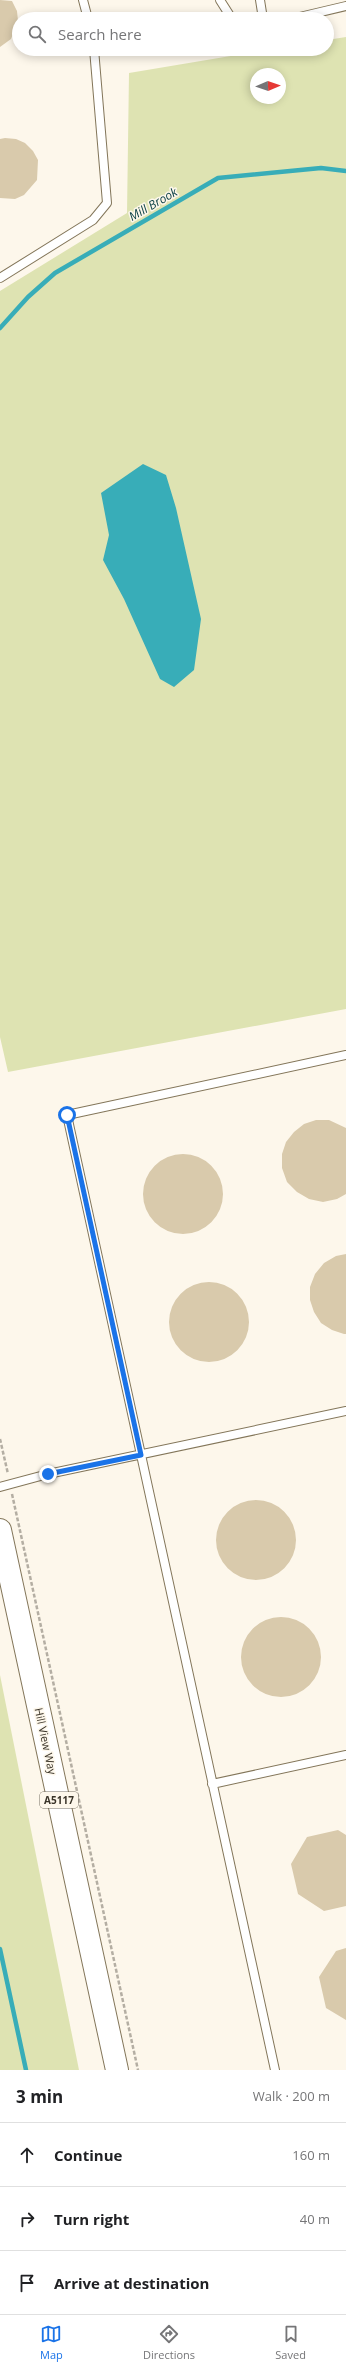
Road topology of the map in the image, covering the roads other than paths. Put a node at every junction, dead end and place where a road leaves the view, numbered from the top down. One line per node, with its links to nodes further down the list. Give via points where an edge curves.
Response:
1 (83, 0): 5 (lane)
2 (220, 0): 6 (lane)
3 (260, 0): 7 (lane)
4 (346, 6): 8 (lane)
5 (86, 12)
6 (228, 12)
7 (262, 12)
8 (321, 12)
9 (95, 56): 10 (lane, via 107,203 94,220)
10 (0, 278)
11 (346, 1055): 13 (lane, via 67,1115)
12 (346, 1411): 13 (lane)
13 (141, 1455): 14 (lane, via 48,1474); 17 (lane)
14 (0, 1487)
15 (0, 1530): 18 (main road, Hill View Way / A5117)
16 (346, 1755): 17 (lane)
17 (212, 1784): 19 (lane)
18 (117, 2070)
19 (275, 2070)

